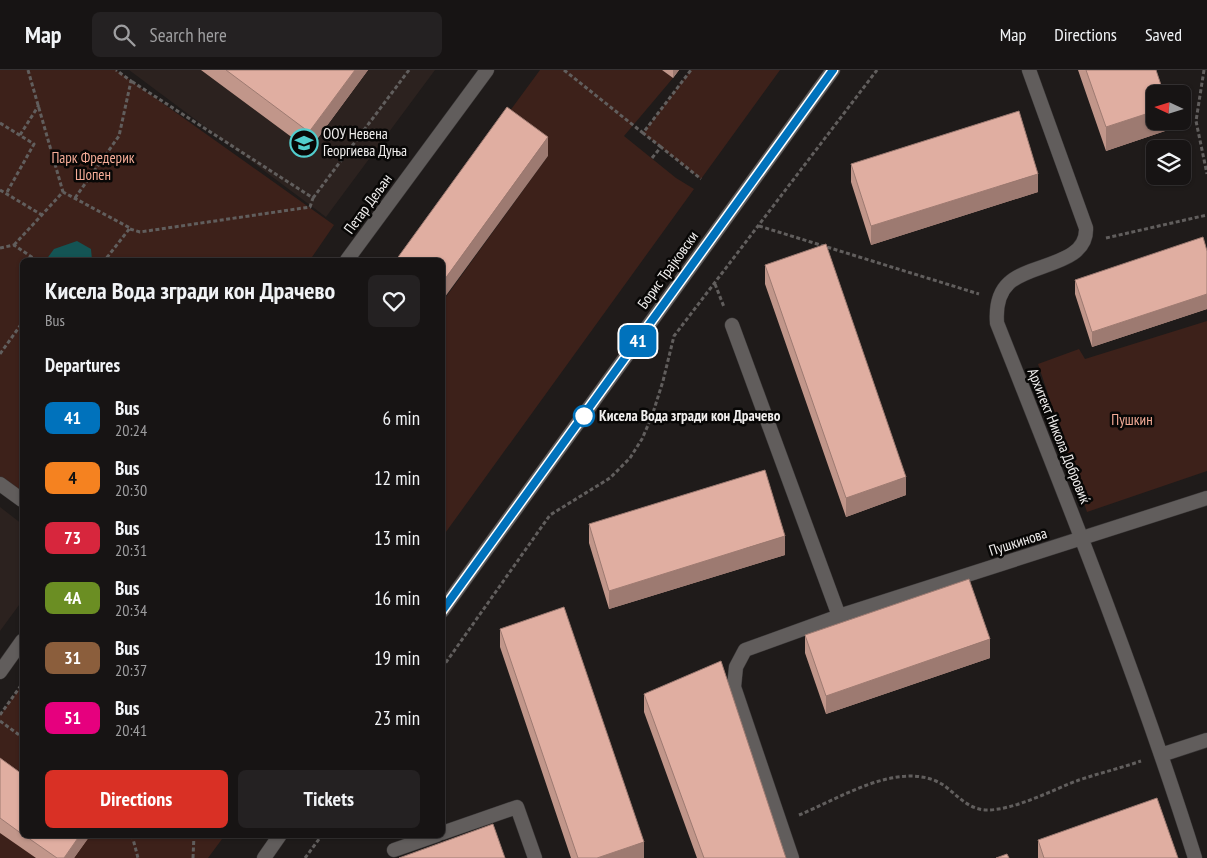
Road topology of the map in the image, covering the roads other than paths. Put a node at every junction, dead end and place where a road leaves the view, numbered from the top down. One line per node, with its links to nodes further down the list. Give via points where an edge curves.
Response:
1 (487, 70): 4 (street, Петар Дељан)
2 (833, 70): 10 (street, Борис Трајковски)
3 (1029, 70): 9 (street, Архитект Никола Добровиќ, via 1086,228 1084,244 1077,252 1009,282 998,301 997,323)
4 (349, 258)
5 (732, 325): 11 (street)
6 (0, 484): 8 (street)
7 (1207, 498): 9 (street, Пушкинова)
8 (20, 499)
9 (1082, 539): 11 (street, Пушкинова); 15 (street, Архитект Никола Добровиќ)
10 (445, 607)
11 (838, 616): 22 (street, Пушкинова, via 745,650 736,667 734,687)
12 (20, 644): 13 (street)
13 (0, 672)
14 (1207, 740): 15 (street)
15 (1161, 755): 23 (street, Архитект Никола Добровиќ)
16 (445, 832): 21 (street, via 517,807)
17 (278, 838): 20 (street)
18 (428, 838): 19 (street)
19 (394, 850)
20 (264, 858)
21 (535, 858)
22 (792, 858)
23 (1195, 858)

